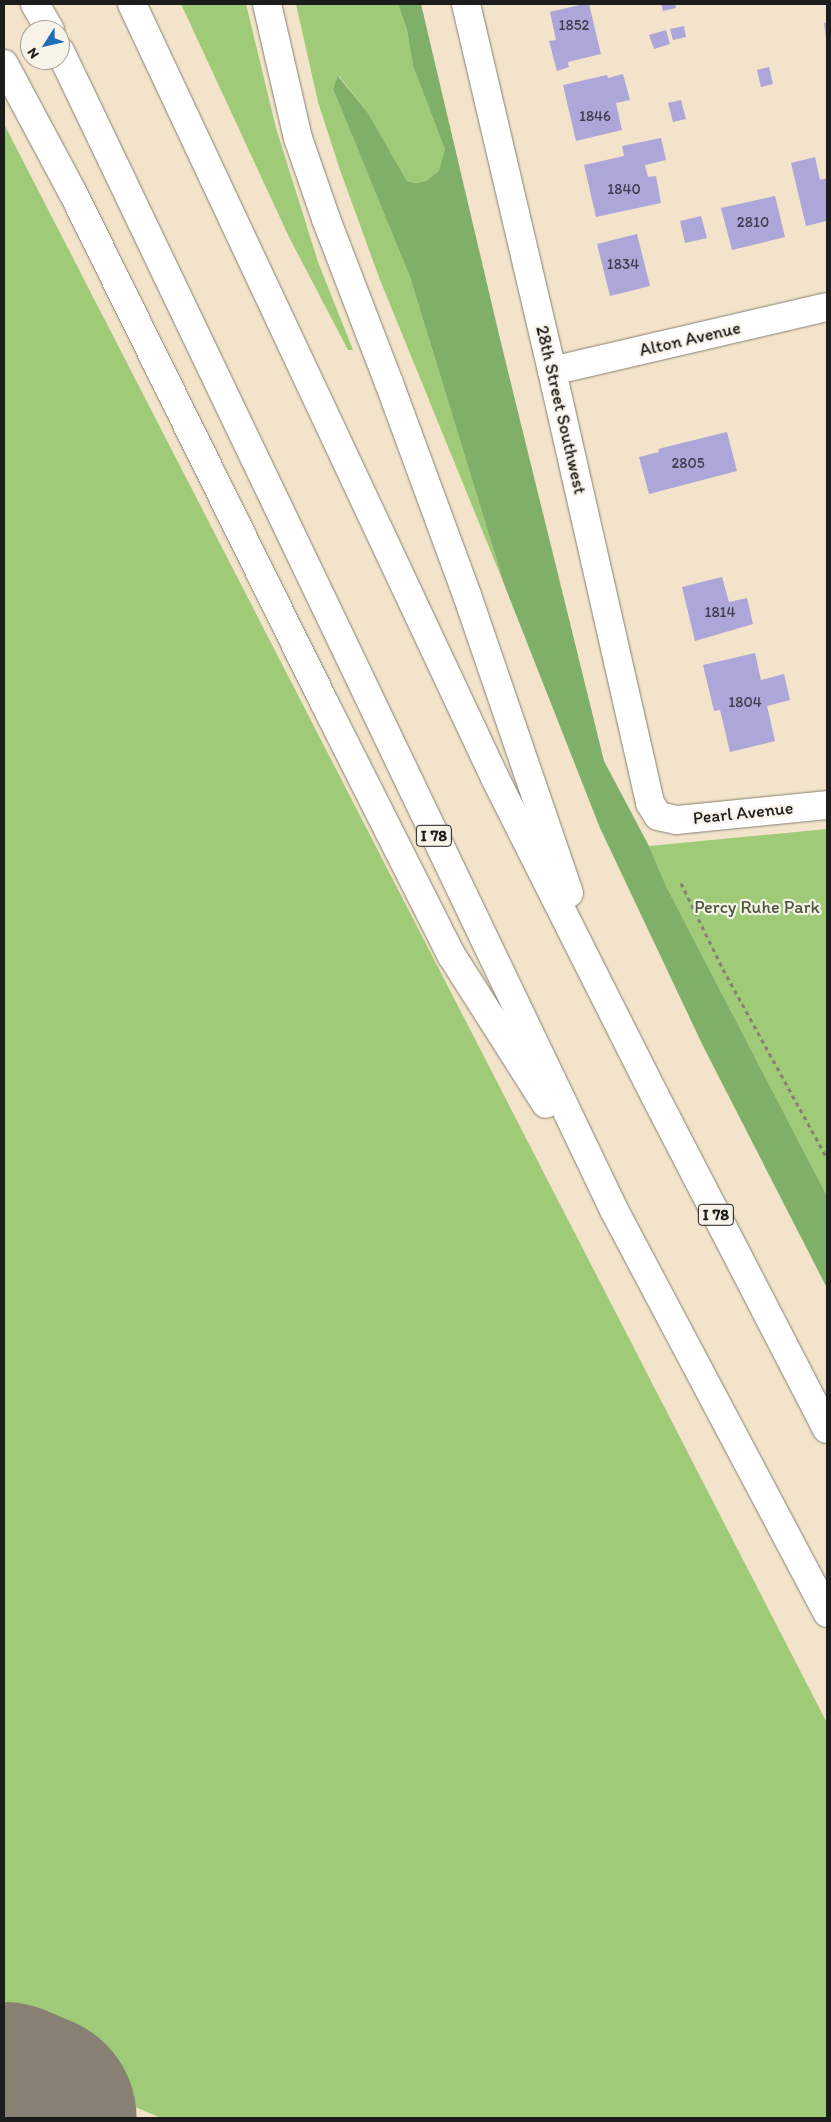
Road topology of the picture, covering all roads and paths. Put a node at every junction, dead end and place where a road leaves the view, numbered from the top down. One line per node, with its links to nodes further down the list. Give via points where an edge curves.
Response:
1 (36, 4): 5 (main road)
2 (132, 4): 13 (main road, I 78, via 495,778)
3 (267, 4): 13 (main road, via 304,156 467,595)
4 (466, 4): 9 (main road, 28th Street Southwest)
5 (45, 20)
6 (4, 64): 15 (main road, via 73,193 452,956)
7 (69, 70): 15 (main road, I 78)
8 (827, 307): 9 (main road, Alton Avenue)
9 (552, 372): 11 (main road, 28th Street Southwest, via 650,803)
10 (827, 804): 11 (main road, Pearl Avenue, via 677,820)
11 (658, 816)
12 (681, 883): 14 (path, via 723,969)
13 (607, 1001): 16 (main road, I 78)
14 (827, 1158)
15 (614, 1210): 17 (main road, I 78)
16 (827, 1428)
17 (827, 1613)

